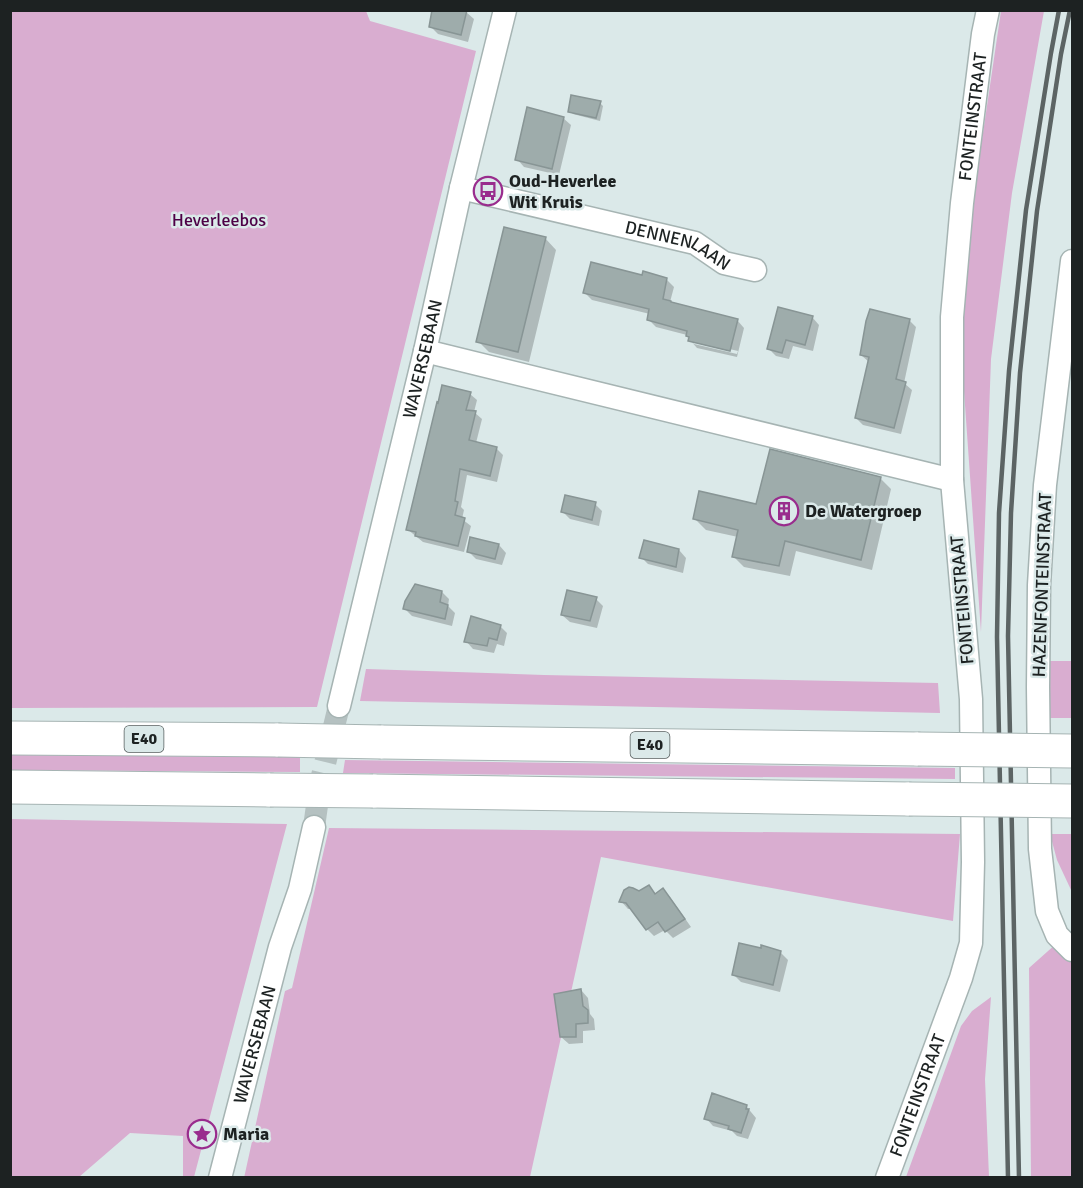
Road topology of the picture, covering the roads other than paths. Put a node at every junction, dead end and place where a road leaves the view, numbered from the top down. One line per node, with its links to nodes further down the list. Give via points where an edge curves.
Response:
1 (505, 10): 3 (street, WAVERSEBAAN)
2 (988, 10): 7 (street, FONTEINSTRAAT, via 962,203 952,316)
3 (461, 188): 5 (street, DENNENLAAN, via 695,243 724,262); 6 (street, WAVERSEBAAN)
4 (1072, 261): 14 (street, HAZENFONTEINSTRAAT, via 1045,485 1039,585 1040,849 1047,911 1057,935)
5 (755, 270)
6 (425, 351): 7 (street); 8 (street, WAVERSEBAAN)
7 (952, 480): 16 (street, FONTEINSTRAAT, via 970,699 971,943)
8 (339, 706)
9 (10, 738): 10 (highway, E40, bridge)
10 (1072, 751)
11 (10, 787): 12 (highway, bridge)
12 (1072, 801)
13 (308, 827): 15 (street, WAVERSEBAAN, via 291,861 280,947)
14 (1072, 950)
15 (220, 1178)
16 (887, 1178)

